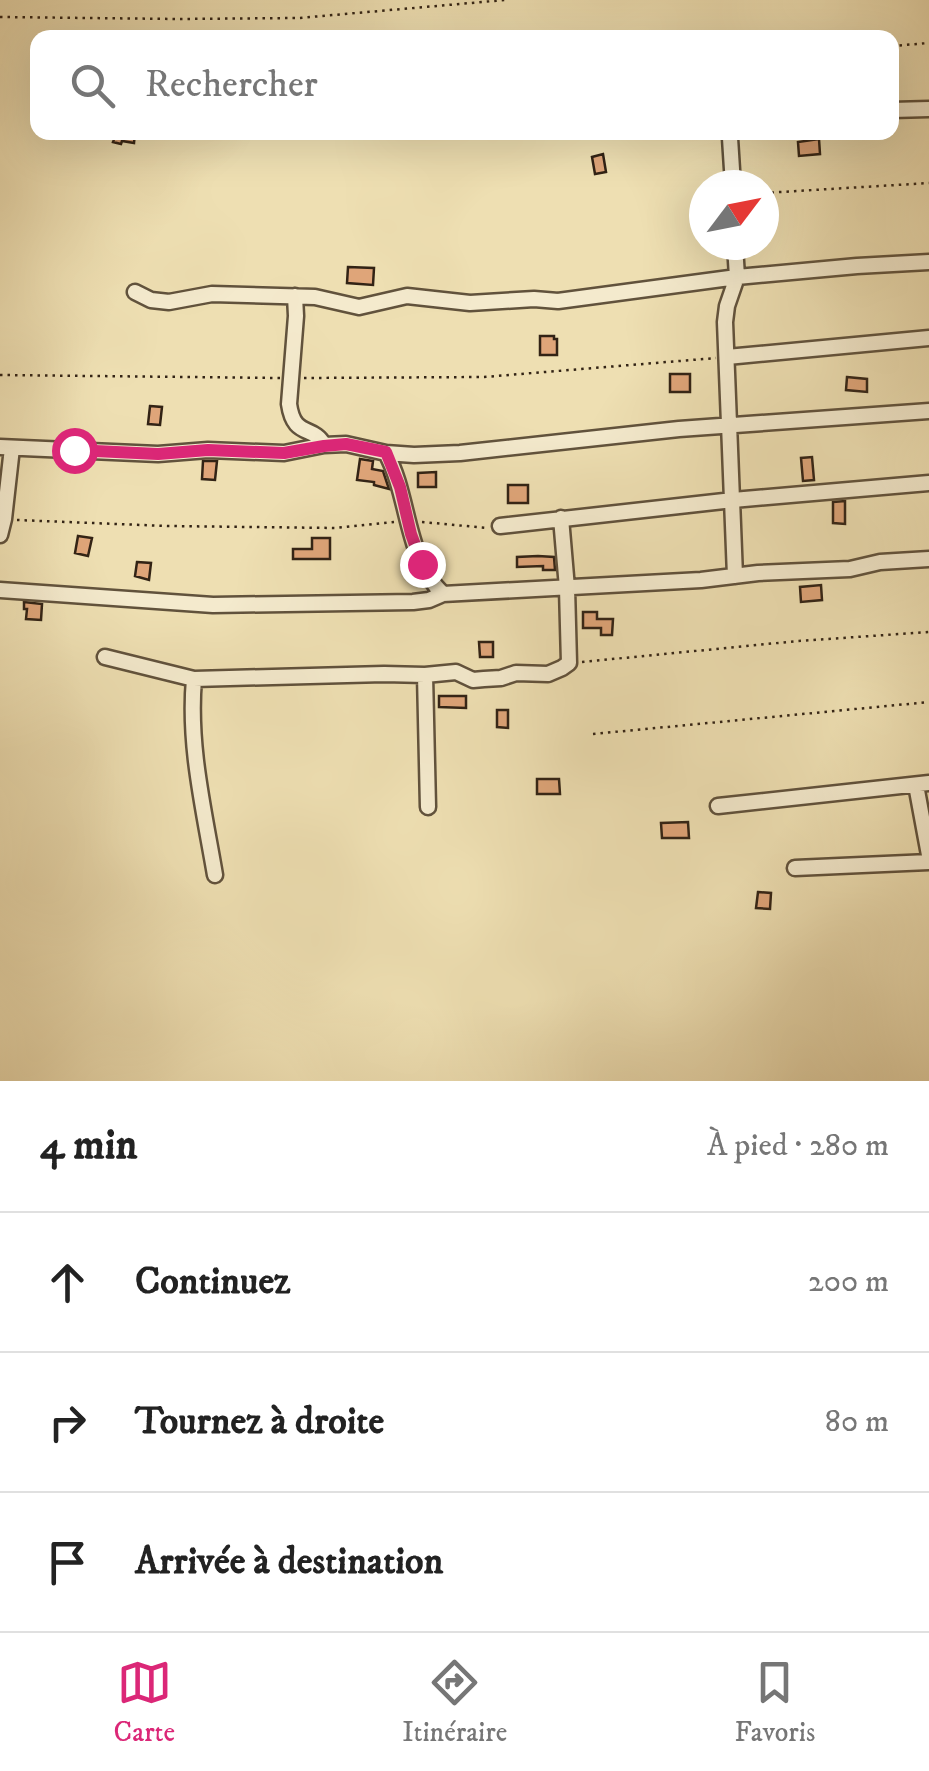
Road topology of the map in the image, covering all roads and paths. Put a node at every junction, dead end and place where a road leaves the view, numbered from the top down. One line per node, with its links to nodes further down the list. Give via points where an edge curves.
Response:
1 (505, 0): 2 (path, via 298,18)
2 (0, 17)
3 (929, 43): 4 (path)
4 (899, 45)
5 (929, 109): 6 (street)
6 (899, 110)
7 (730, 140): 8 (street)
8 (732, 170)
9 (929, 183): 10 (path)
10 (779, 192)
11 (736, 260): 13 (street)
12 (929, 262): 13 (street)
13 (737, 277): 15 (street, via 558,301 407,296 359,307); 17 (street, via 725,322)
14 (134, 292): 15 (street, via 170,302 212,294)
15 (294, 296): 19 (street)
16 (929, 338): 17 (street)
17 (727, 357): 19 (path, via 484,377); 21 (street)
18 (0, 375): 19 (path)
19 (292, 378): 22 (street, via 291,417)
20 (929, 411): 21 (street)
21 (728, 426): 24 (street, via 460,452); 26 (street)
22 (324, 446): 23 (street, via 284,453 158,454); 24 (street)
23 (6, 448): 28 (street)
24 (386, 452): 29 (street)
25 (929, 483): 26 (street)
26 (733, 500): 27 (street); 33 (street)
27 (561, 518): 30 (street); 34 (street)
28 (4, 519): 29 (path, via 336,528); 31 (street)
29 (409, 521): 30 (path); 36 (street, via 422,564)
30 (500, 526)
31 (0, 535)
32 (929, 558): 33 (street)
33 (734, 576): 34 (street)
34 (567, 588): 36 (street); 39 (street)
35 (0, 590): 36 (street, via 213,606 413,602)
36 (444, 594)
37 (929, 632): 39 (path)
38 (105, 657): 41 (street)
39 (568, 662): 40 (street, via 548,674 484,680 456,672)
40 (425, 675): 41 (street); 46 (street)
41 (194, 680): 49 (street, via 194,745)
42 (929, 702): 43 (path)
43 (593, 734)
44 (923, 784): 45 (street); 47 (street)
45 (718, 806)
46 (428, 807)
47 (929, 858): 48 (street)
48 (795, 868)
49 (215, 875)

